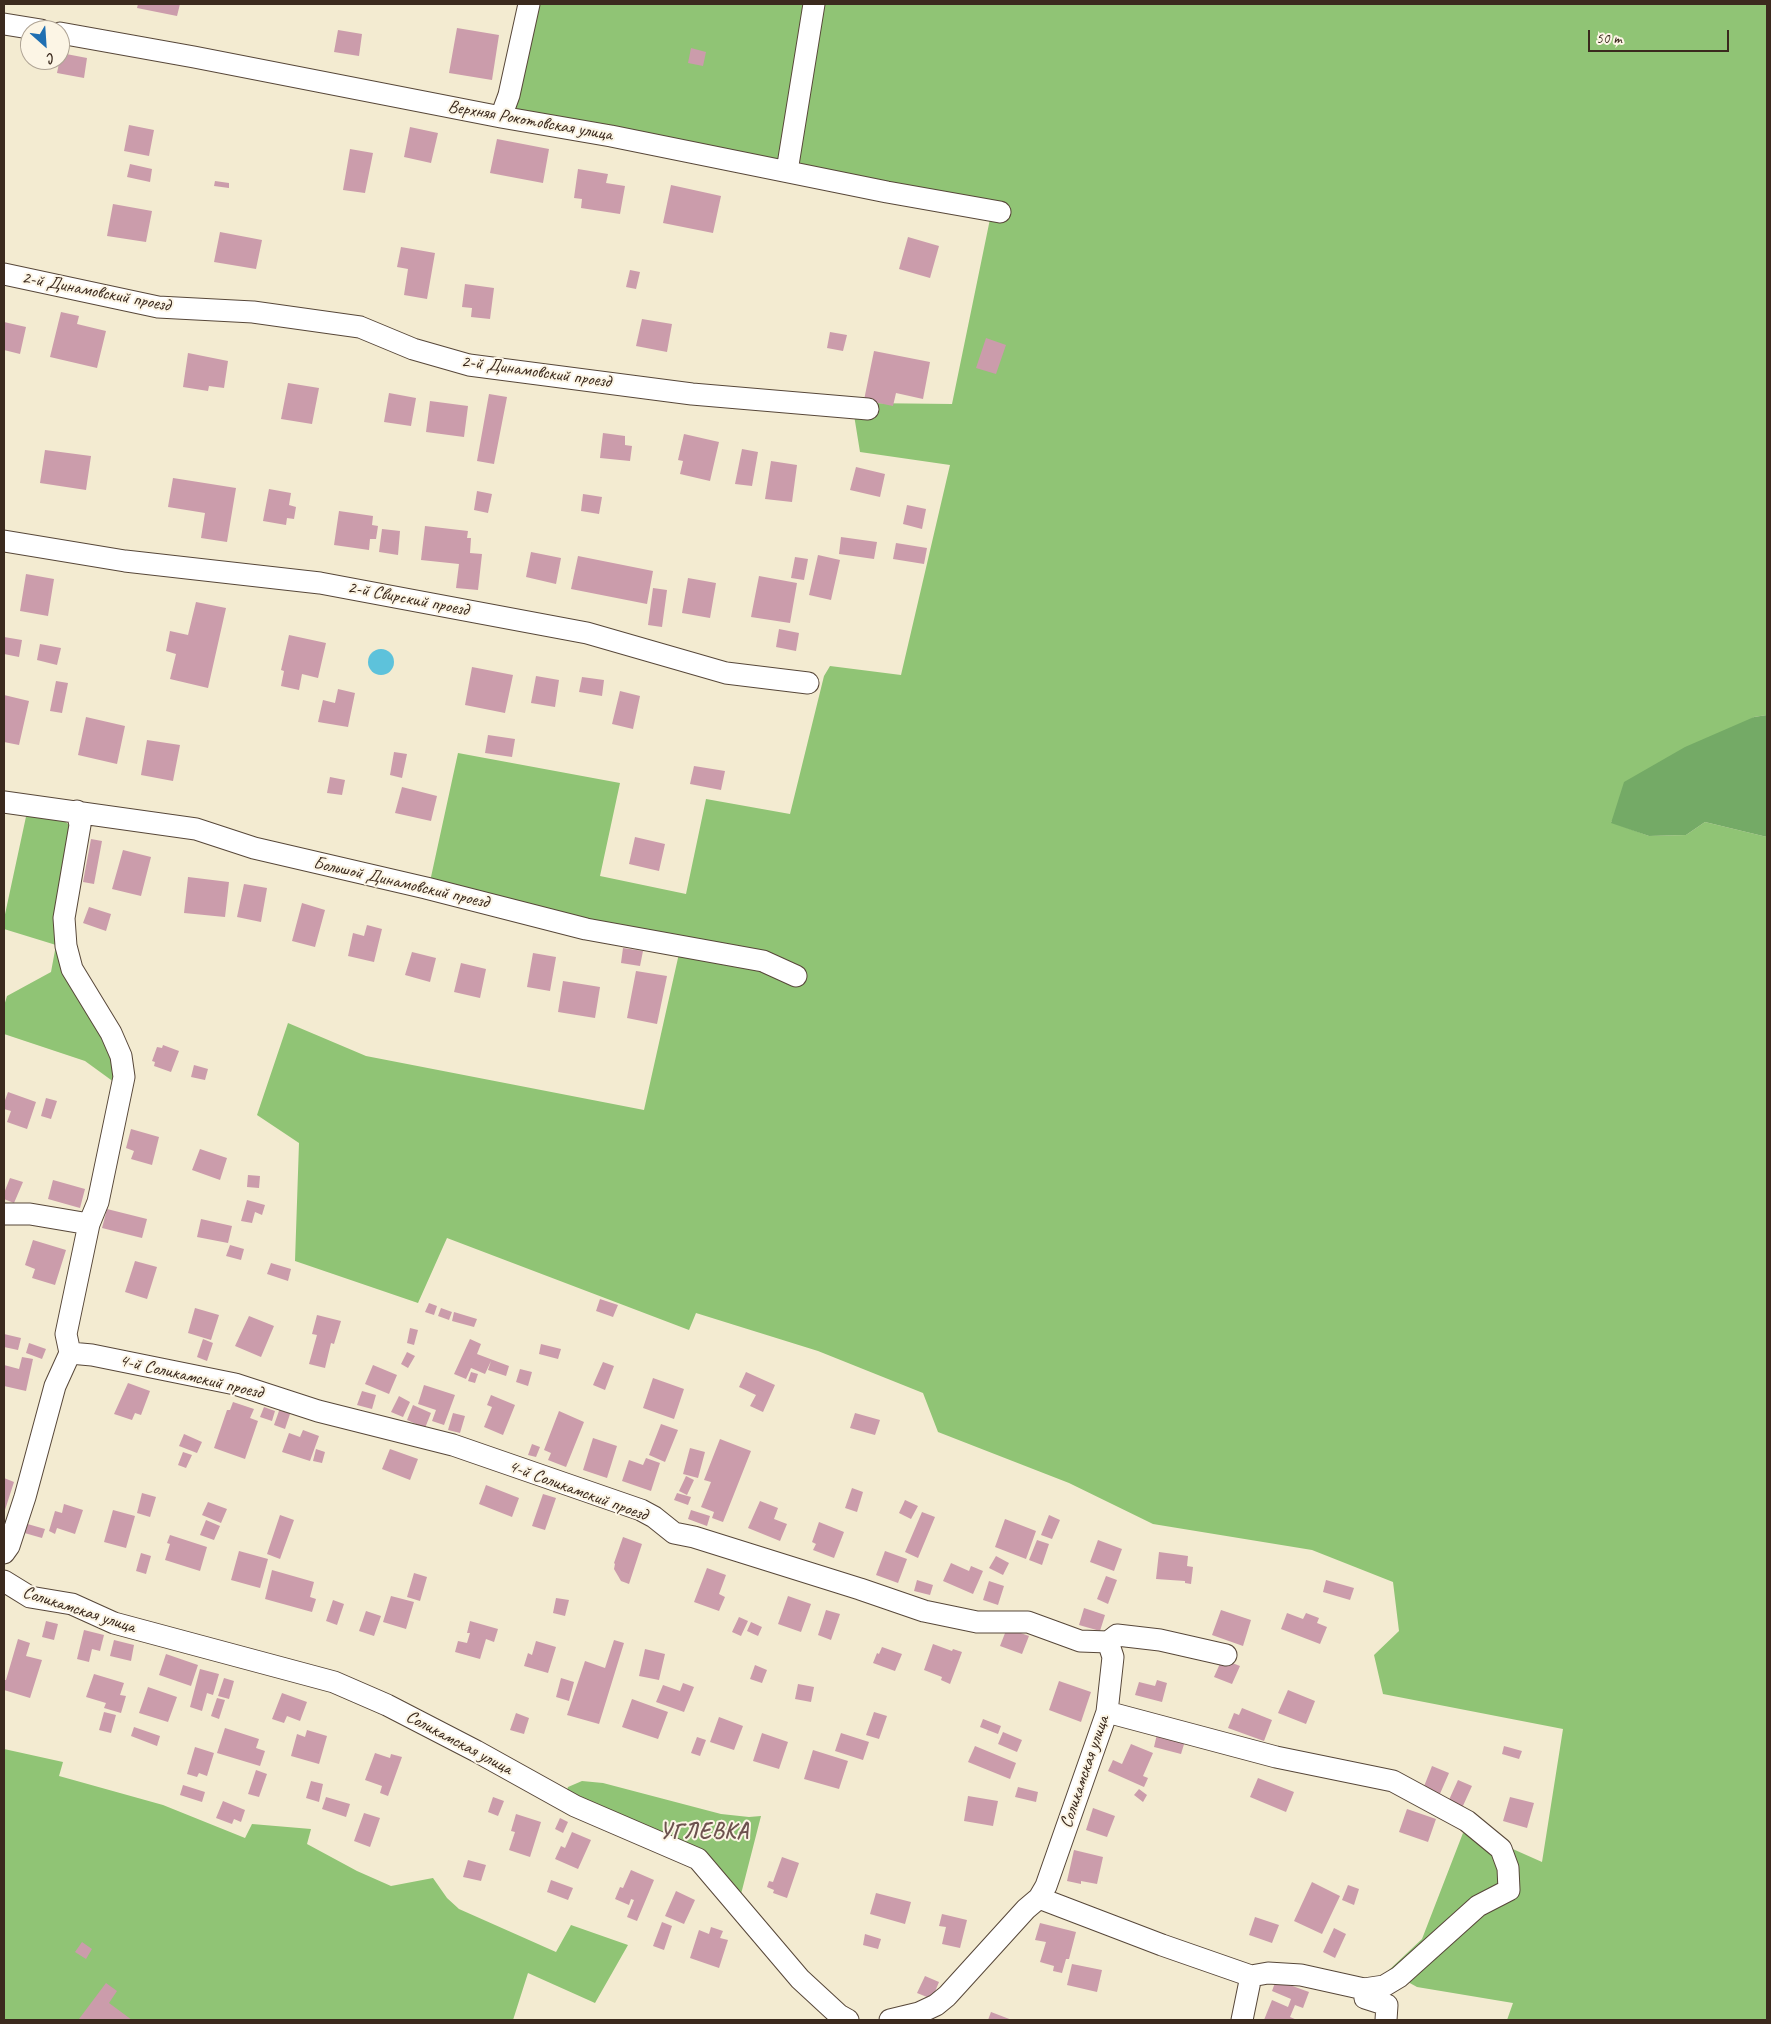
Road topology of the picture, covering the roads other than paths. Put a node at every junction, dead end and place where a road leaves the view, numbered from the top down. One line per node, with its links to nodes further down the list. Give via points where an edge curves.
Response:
1 (529, 4): 6 (street)
2 (814, 4): 7 (street)
3 (4, 24): 4 (street)
4 (20, 27)
5 (70, 35): 6 (street, Верхняя Рокотовская улица)
6 (501, 117): 7 (street, Верхняя Рокотовская улица)
7 (787, 171): 8 (street, Верхняя Рокотовская улица)
8 (1000, 212)
9 (4, 274): 10 (street, 2-й Динамовский проезд, via 158,306 253,312 360,327 413,349 469,365 692,394)
10 (868, 409)
11 (4, 541): 12 (street, 2-й Свирский проезд, via 125,561 320,583 587,633 726,673)
12 (808, 683)
13 (4, 802): 14 (street, Большой Динамовский проезд)
14 (77, 812): 15 (street, Большой Динамовский проезд, via 196,830 254,848 586,929 763,961); 17 (street, via 80,825 64,918 66,946 72,969 118,1048 124,1077 98,1202)
15 (796, 976)
16 (4, 1214): 17 (street, via 30,1214)
17 (89, 1224): 18 (street, via 66,1334)
18 (70, 1354): 19 (street, via 55,1386 25,1497); 21 (street, 4-й Соликамский проезд, via 92,1355 235,1384 318,1411 453,1445 641,1510 674,1533 924,1611 976,1622 1028,1622 1080,1640)
19 (4, 1553)
20 (4, 1582): 27 (street, Соликамская улица, via 30,1597 72,1604 114,1623 334,1682 387,1705 575,1806 698,1859 800,1979)
21 (1108, 1642): 22 (street, 4-й Соликамский проезд, via 1117,1635 1160,1640); 23 (street, Соликамская улица, via 1113,1657)
22 (1226, 1655)
23 (1107, 1712): 24 (street, Соликамская улица); 26 (street, via 1276,1757 1393,1781 1467,1821 1501,1849 1508,1868 1509,1890 1478,1906 1399,1977 1384,1986)
24 (1039, 1898): 25 (street, via 1162,1946); 28 (street, Соликамская улица, via 947,1996 919,2013)
25 (1251, 1976): 26 (street, via 1268,1973 1301,1975); 29 (street)
26 (1364, 1989): 30 (street, via 1364,1998 1386,2005)
27 (848, 2020)
28 (890, 2020)
29 (1242, 2020)
30 (1386, 2020)

